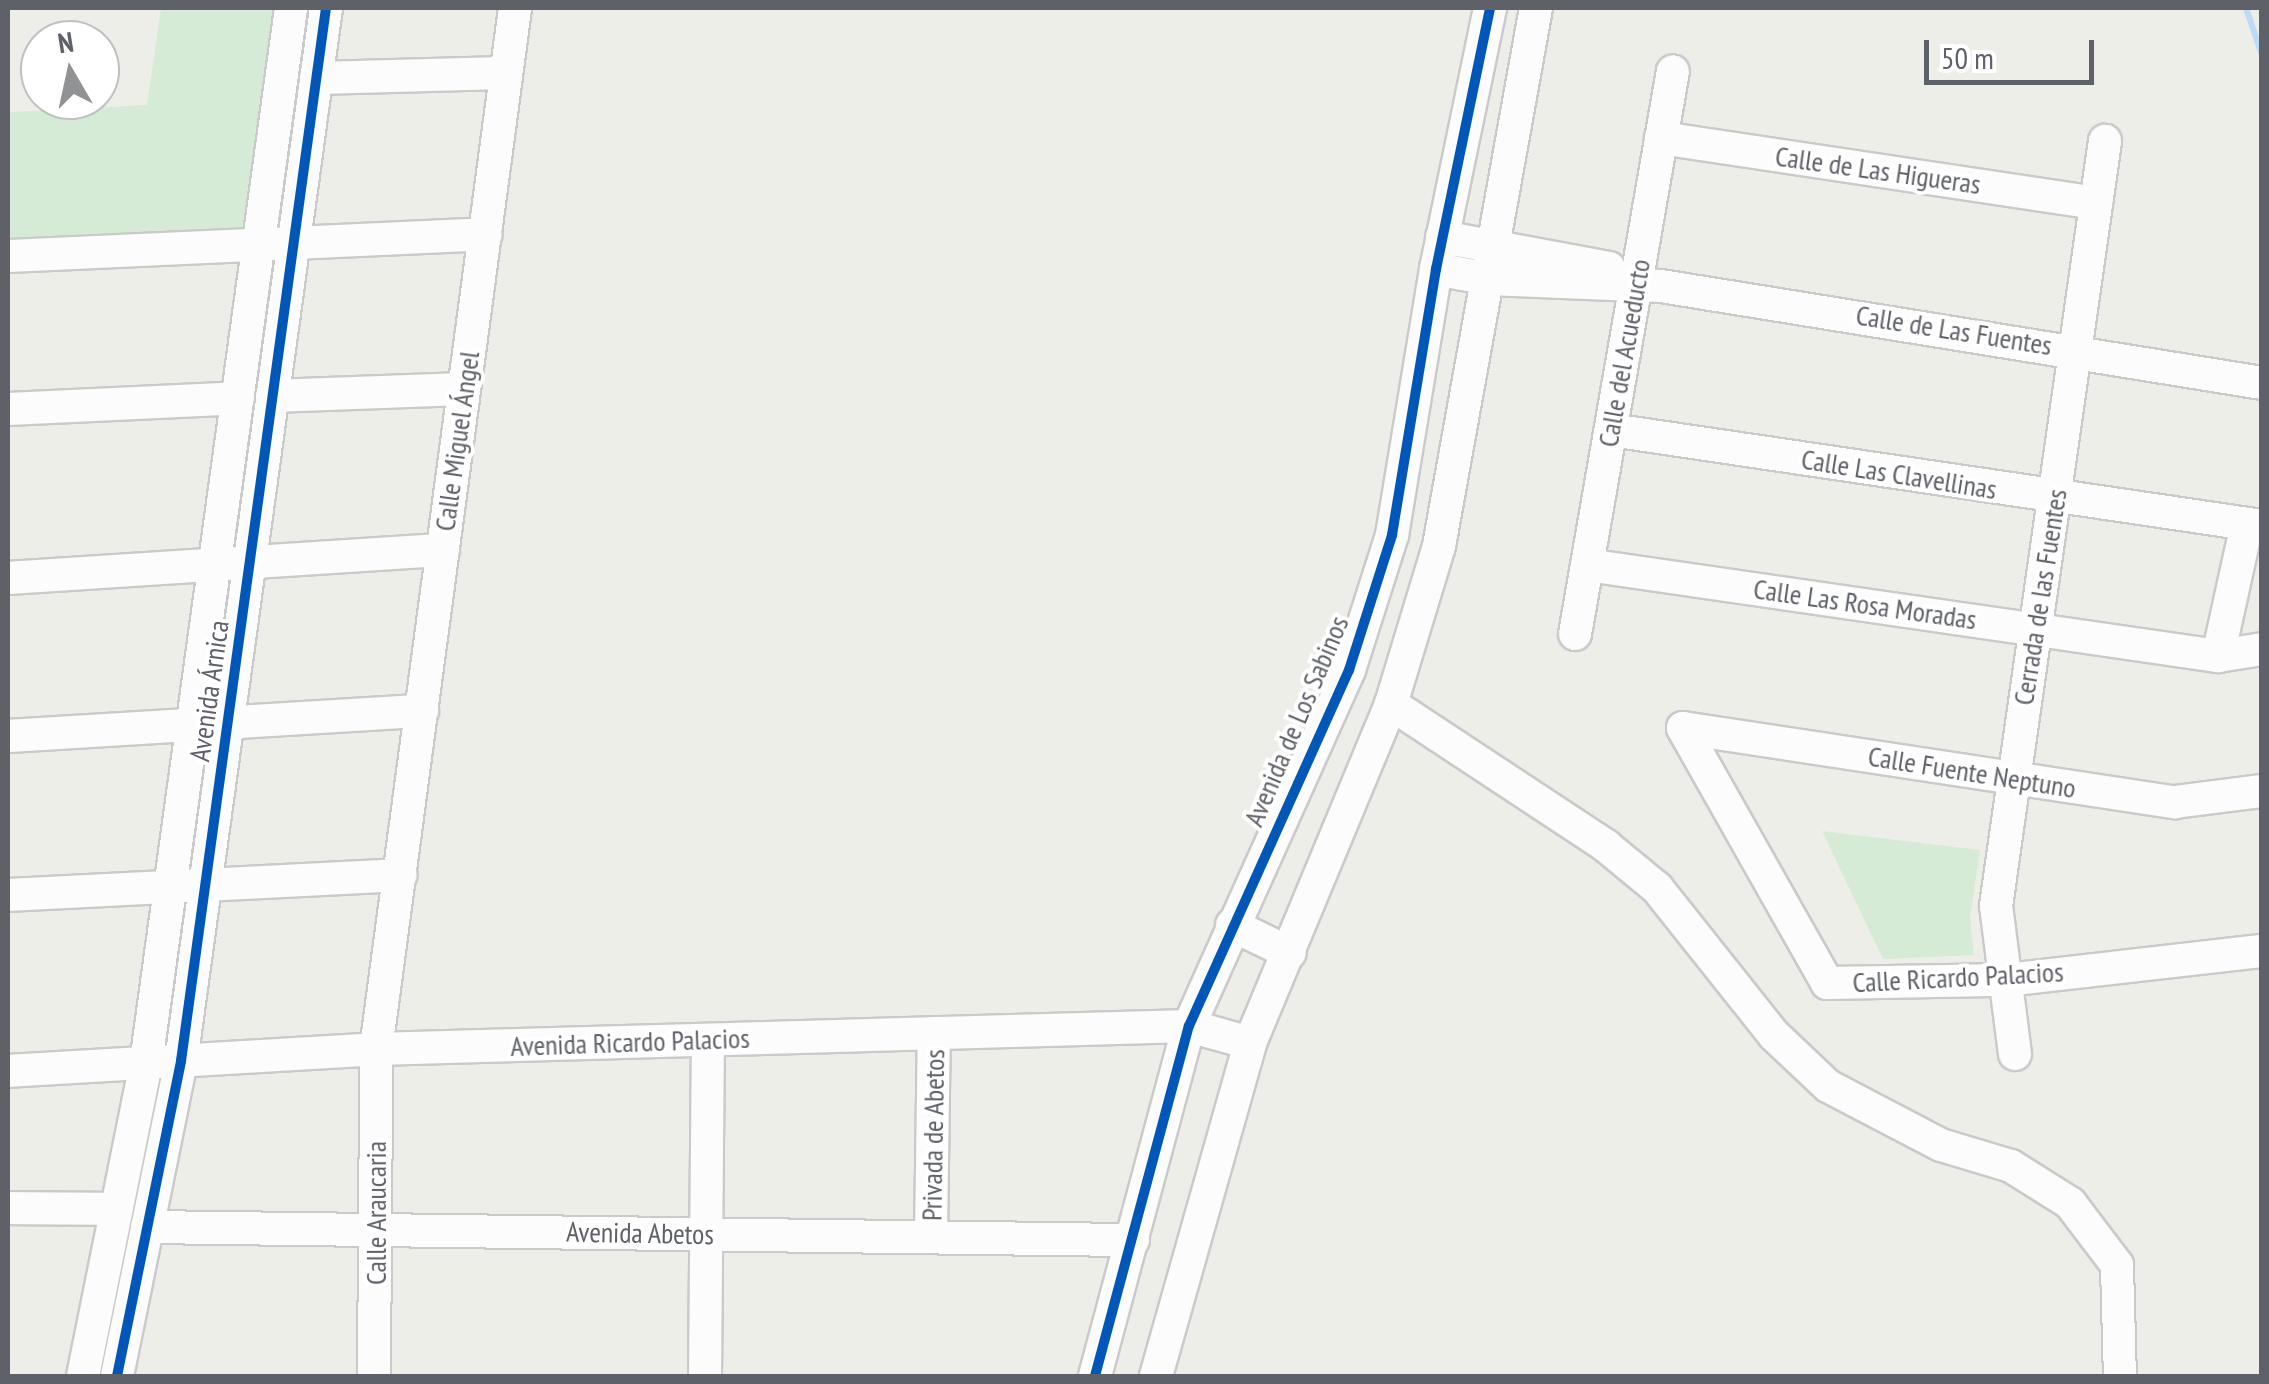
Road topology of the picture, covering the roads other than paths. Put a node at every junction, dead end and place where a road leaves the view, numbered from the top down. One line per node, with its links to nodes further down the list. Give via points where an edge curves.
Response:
1 (291, 8): 14 (street, Avenida Árnica)
2 (326, 8): 8 (street, Avenida Árnica)
3 (515, 8): 7 (street, Calle Miguel Ángel)
4 (1490, 8): 16 (street, Avenida de Los Sabinos)
5 (1536, 8): 15 (street)
6 (1673, 72): 9 (street, Calle del Acueducto)
7 (506, 73): 8 (street); 12 (street, Calle Miguel Ángel)
8 (316, 78): 13 (street, Avenida Árnica)
9 (1662, 138): 11 (street, Calle de Las Higueras); 19 (street, Calle del Acueducto)
10 (2105, 141): 11 (street, Cerrada de las Fuentes)
11 (2096, 203): 20 (street, Cerrada de las Fuentes)
12 (485, 234): 13 (street); 22 (street, Calle Miguel Ángel)
13 (293, 242): 14 (street); 23 (street, Avenida Árnica)
14 (258, 244): 17 (street); 24 (street, Avenida Árnica)
15 (1494, 246): 16 (street); 18 (street); 19 (street)
16 (1439, 253): 18 (street); 50 (street, Avenida de Los Sabinos, via 1386,552 1349,670)
17 (8, 256)
18 (1489, 279): 19 (street); 38 (street, via 1439,546)
19 (1645, 282): 20 (street, Calle de Las Fuentes); 26 (street, Calle del Acueducto)
20 (2078, 348): 21 (street, Calle de Las Fuentes); 27 (street, Cerrada de las Fuentes)
21 (2254, 382)
22 (464, 389): 23 (street); 29 (street, Calle Miguel Ángel)
23 (272, 396): 30 (street, Avenida Árnica)
24 (238, 398): 25 (street); 31 (street, Avenida Árnica)
25 (8, 409)
26 (1611, 430): 27 (street, Calle Las Clavellinas); 32 (street, Calle del Acueducto)
27 (2056, 498): 28 (street, Calle Las Clavellinas); 34 (street, Cerrada de las Fuentes)
28 (2254, 525): 37 (street)
29 (443, 550): 30 (street); 39 (street, Calle Miguel Ángel)
30 (250, 562): 31 (street); 40 (street, Avenida Árnica)
31 (215, 564): 33 (street); 41 (street, Avenida Árnica)
32 (1587, 565): 34 (street, Calle Las Rosa Moradas); 35 (street, Calle del Acueducto)
33 (8, 578)
34 (2035, 628): 37 (street, Calle Las Rosa Moradas); 44 (street, Cerrada de las Fuentes)
35 (1575, 634)
36 (2262, 650): 37 (street, Calle Las Rosa Moradas)
37 (2218, 656)
38 (1392, 704): 52 (street); 76 (street, via 1606,846 1657,888 1774,1035 1828,1086 1941,1144 2011,1166 2070,1204 2117,1266)
39 (422, 710): 40 (street); 46 (street, Calle Miguel Ángel)
40 (228, 722): 41 (street); 47 (street, Avenida Árnica)
41 (193, 724): 43 (street); 48 (street, Avenida Árnica)
42 (1683, 728): 44 (street, Calle Fuente Neptuno); 53 (street, Calle Ricardo Palacios, via 1827,983)
43 (8, 736)
44 (2012, 779): 45 (street, Calle Fuente Neptuno, via 2175,802); 53 (street, Cerrada de las Fuentes, via 1996,906)
45 (2262, 791)
46 (400, 875): 47 (street); 58 (street, Calle Miguel Ángel)
47 (205, 885): 48 (street); 60 (street, Avenida Árnica)
48 (170, 886): 49 (street); 61 (street, Avenida Árnica)
49 (8, 895)
50 (1232, 925): 52 (street); 54 (street, Avenida de Los Sabinos)
51 (2262, 951): 53 (street, Calle Ricardo Palacios)
52 (1290, 952): 57 (street)
53 (2006, 980): 59 (street, Cerrada de las Fuentes)
54 (1190, 1026): 55 (street, Avenida Ricardo Palacios); 57 (street, Avenida Ricardo Palacios); 69 (street, Avenida de Los Sabinos)
55 (934, 1034): 56 (street, Avenida Ricardo Palacios); 68 (street, Privada de Abetos)
56 (708, 1040): 58 (street, Avenida Ricardo Palacios); 67 (street)
57 (1250, 1043): 75 (street)
58 (376, 1049): 60 (street, Avenida Ricardo Palacios); 66 (street, Calle Araucaria)
59 (2015, 1054)
60 (181, 1061): 61 (street, Avenida Ricardo Palacios); 65 (street, Avenida Árnica)
61 (146, 1063): 62 (street, Avenida Ricardo Palacios); 64 (street, Avenida Árnica)
62 (8, 1071)
63 (8, 1208): 64 (street)
64 (116, 1209): 70 (street, Avenida Árnica)
65 (146, 1227): 66 (street, Avenida Abetos); 71 (street, Avenida Árnica)
66 (376, 1230): 67 (street, Avenida Abetos); 72 (street, Calle Araucaria)
67 (706, 1234): 68 (street, Avenida Abetos); 73 (street)
68 (931, 1237): 69 (street, Avenida Abetos)
69 (1133, 1240): 74 (street, Avenida de Los Sabinos)
70 (83, 1376)
71 (116, 1376)
72 (374, 1376)
73 (705, 1376)
74 (1095, 1376)
75 (1156, 1376)
76 (2120, 1376)

